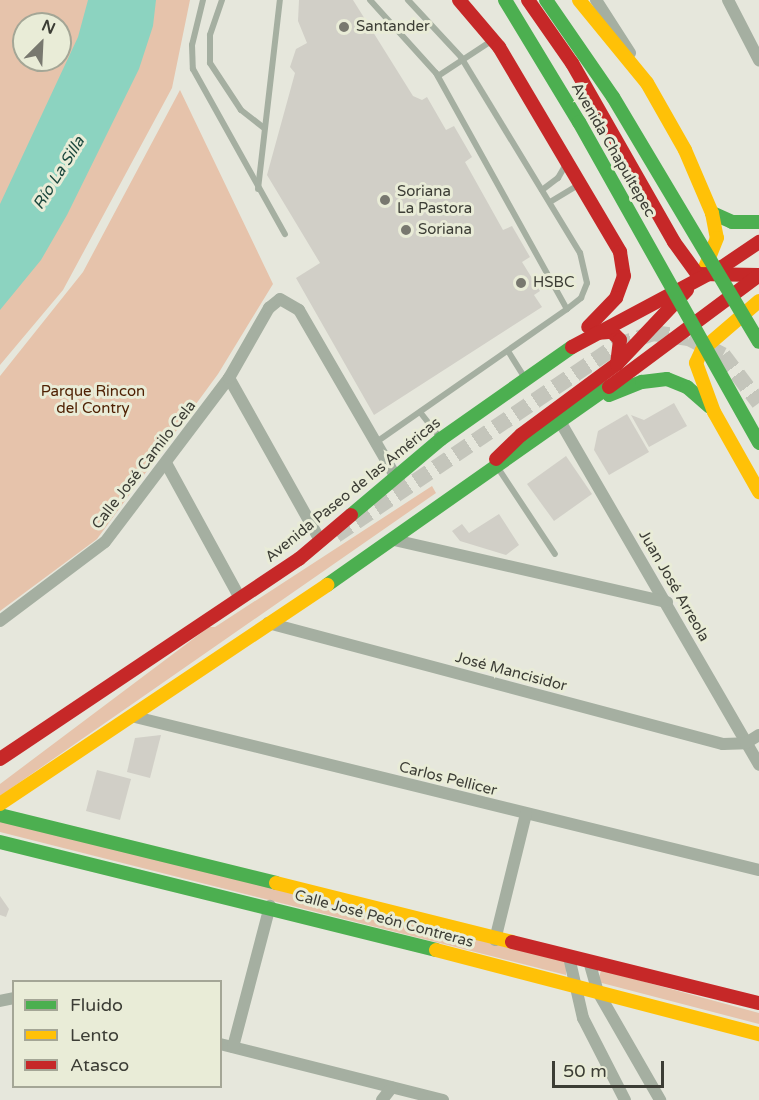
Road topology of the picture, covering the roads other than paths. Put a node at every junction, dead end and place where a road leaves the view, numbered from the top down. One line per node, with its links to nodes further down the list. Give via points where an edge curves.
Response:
1 (204, 0): 22 (lane, via 192,45 194,69)
2 (222, 0): 19 (lane, via 210,35 210,63 241,110)
3 (280, 0): 19 (lane)
4 (370, 0): 17 (lane)
5 (408, 0): 15 (lane)
6 (459, 0): 14 (main road)
7 (475, 0): 14 (main road, via 489,24)
8 (505, 0): 34 (main road, Avenida Chapultepec, bridge)
9 (528, 0): 30 (main road, via 572,63 674,242)
10 (546, 0): 38 (main road, Avenida Chapultepec, bridge, via 613,97)
11 (579, 0): 18 (main road)
12 (596, 0): 18 (street)
13 (728, 0): 16 (street)
14 (492, 39): 15 (lane); 20 (main road)
15 (463, 60): 17 (lane); 23 (lane)
16 (759, 60)
17 (438, 76): 32 (lane)
18 (647, 83): 25 (main road, via 685,150)
19 (264, 128): 22 (lane)
20 (568, 161): 21 (main road); 23 (lane, via 558,178)
21 (582, 183): 24 (lane); 42 (main road, via 620,252 623,283 607,311)
22 (258, 190): 27 (lane)
23 (542, 190): 24 (lane)
24 (550, 202): 32 (lane, via 588,272 580,298)
25 (712, 213): 26 (main road, via 732,222); 30 (main road, via 717,238)
26 (759, 222)
27 (285, 234)
28 (759, 242): 30 (main road)
29 (759, 275): 30 (main road); 34 (main road)
30 (702, 276): 33 (main road); 37 (main road, Avenida Paseo de las Américas)
31 (759, 301): 35 (main road)
32 (567, 309): 39 (lane)
33 (665, 312): 40 (main road); 41 (main road)
34 (689, 323): 40 (main road); 50 (main road, Avenida Chapultepec, bridge)
35 (730, 324): 36 (main road); 47 (main road, via 702,350 696,363)
36 (759, 333)
37 (591, 334): 41 (main road, via 606,330 616,335 622,346); 42 (main road, Avenida Paseo de las Américas)
38 (759, 342)
39 (508, 351): 44 (lane); 46 (lane)
40 (641, 362): 45 (main road)
41 (617, 364): 53 (main road, via 521,435 498,458)
42 (542, 368): 44 (main road, Avenida Paseo de las Américas)
43 (230, 378): 51 (street, Calle José Camilo Cela, via 269,308 280,299 299,310); 52 (street, Calle José Camilo Cela); 56 (street)
44 (526, 378): 49 (main road, Avenida Paseo de las Américas)
45 (577, 411): 47 (main road, via 632,385 667,379 687,387); 48 (main road)
46 (420, 412): 49 (lane); 51 (lane)
47 (714, 412): 55 (main road)
48 (561, 423): 53 (main road); 60 (street, Juan José Arreola)
49 (441, 439): 54 (main road, Avenida Paseo de las Américas)
50 (759, 442)
51 (374, 443): 54 (street)
52 (166, 463): 59 (street); 61 (street, Calle José Camilo Cela, via 105,542)
53 (495, 469): 57 (main road); 58 (lane)
54 (396, 477): 56 (main road, Avenida Paseo de las Américas)
55 (759, 492)
56 (321, 540): 59 (main road, Avenida Paseo de las Américas)
57 (394, 540): 60 (street); 62 (main road)
58 (555, 554)
59 (240, 598): 66 (main road, Avenida Paseo de las Américas)
60 (667, 602): 65 (street, Juan José Arreola)
61 (0, 621)
62 (268, 623): 63 (main road); 65 (street, José Mancisidor, via 723,744)
63 (131, 716): 68 (main road); 69 (street, Carlos Pellicer)
64 (759, 735): 65 (street)
65 (746, 743): 67 (street, Juan José Arreola)
66 (0, 759)
67 (759, 765)
68 (0, 804)
69 (526, 814): 72 (street, Carlos Pellicer); 74 (street)
70 (0, 815): 74 (main road, Calle José Peón Contreras)
71 (0, 842): 73 (main road, Calle José Peón Contreras)
72 (759, 870)
73 (270, 906): 77 (main road, Calle José Peón Contreras); 82 (street)
74 (495, 940): 75 (main road, Calle José Peón Contreras)
75 (569, 957): 76 (main road, Calle José Peón Contreras); 77 (street)
76 (589, 961): 78 (street); 79 (main road, Calle José Peón Contreras)
77 (573, 986): 78 (main road, Calle José Peón Contreras); 86 (street, via 595,1045)
78 (598, 992): 80 (main road, Calle José Peón Contreras); 87 (street)
79 (759, 1003)
80 (759, 1034)
81 (222, 1044): 82 (street)
82 (233, 1047): 83 (street)
83 (392, 1087): 84 (street); 85 (street)
84 (382, 1100)
85 (443, 1100)
86 (625, 1100)
87 (660, 1100)

